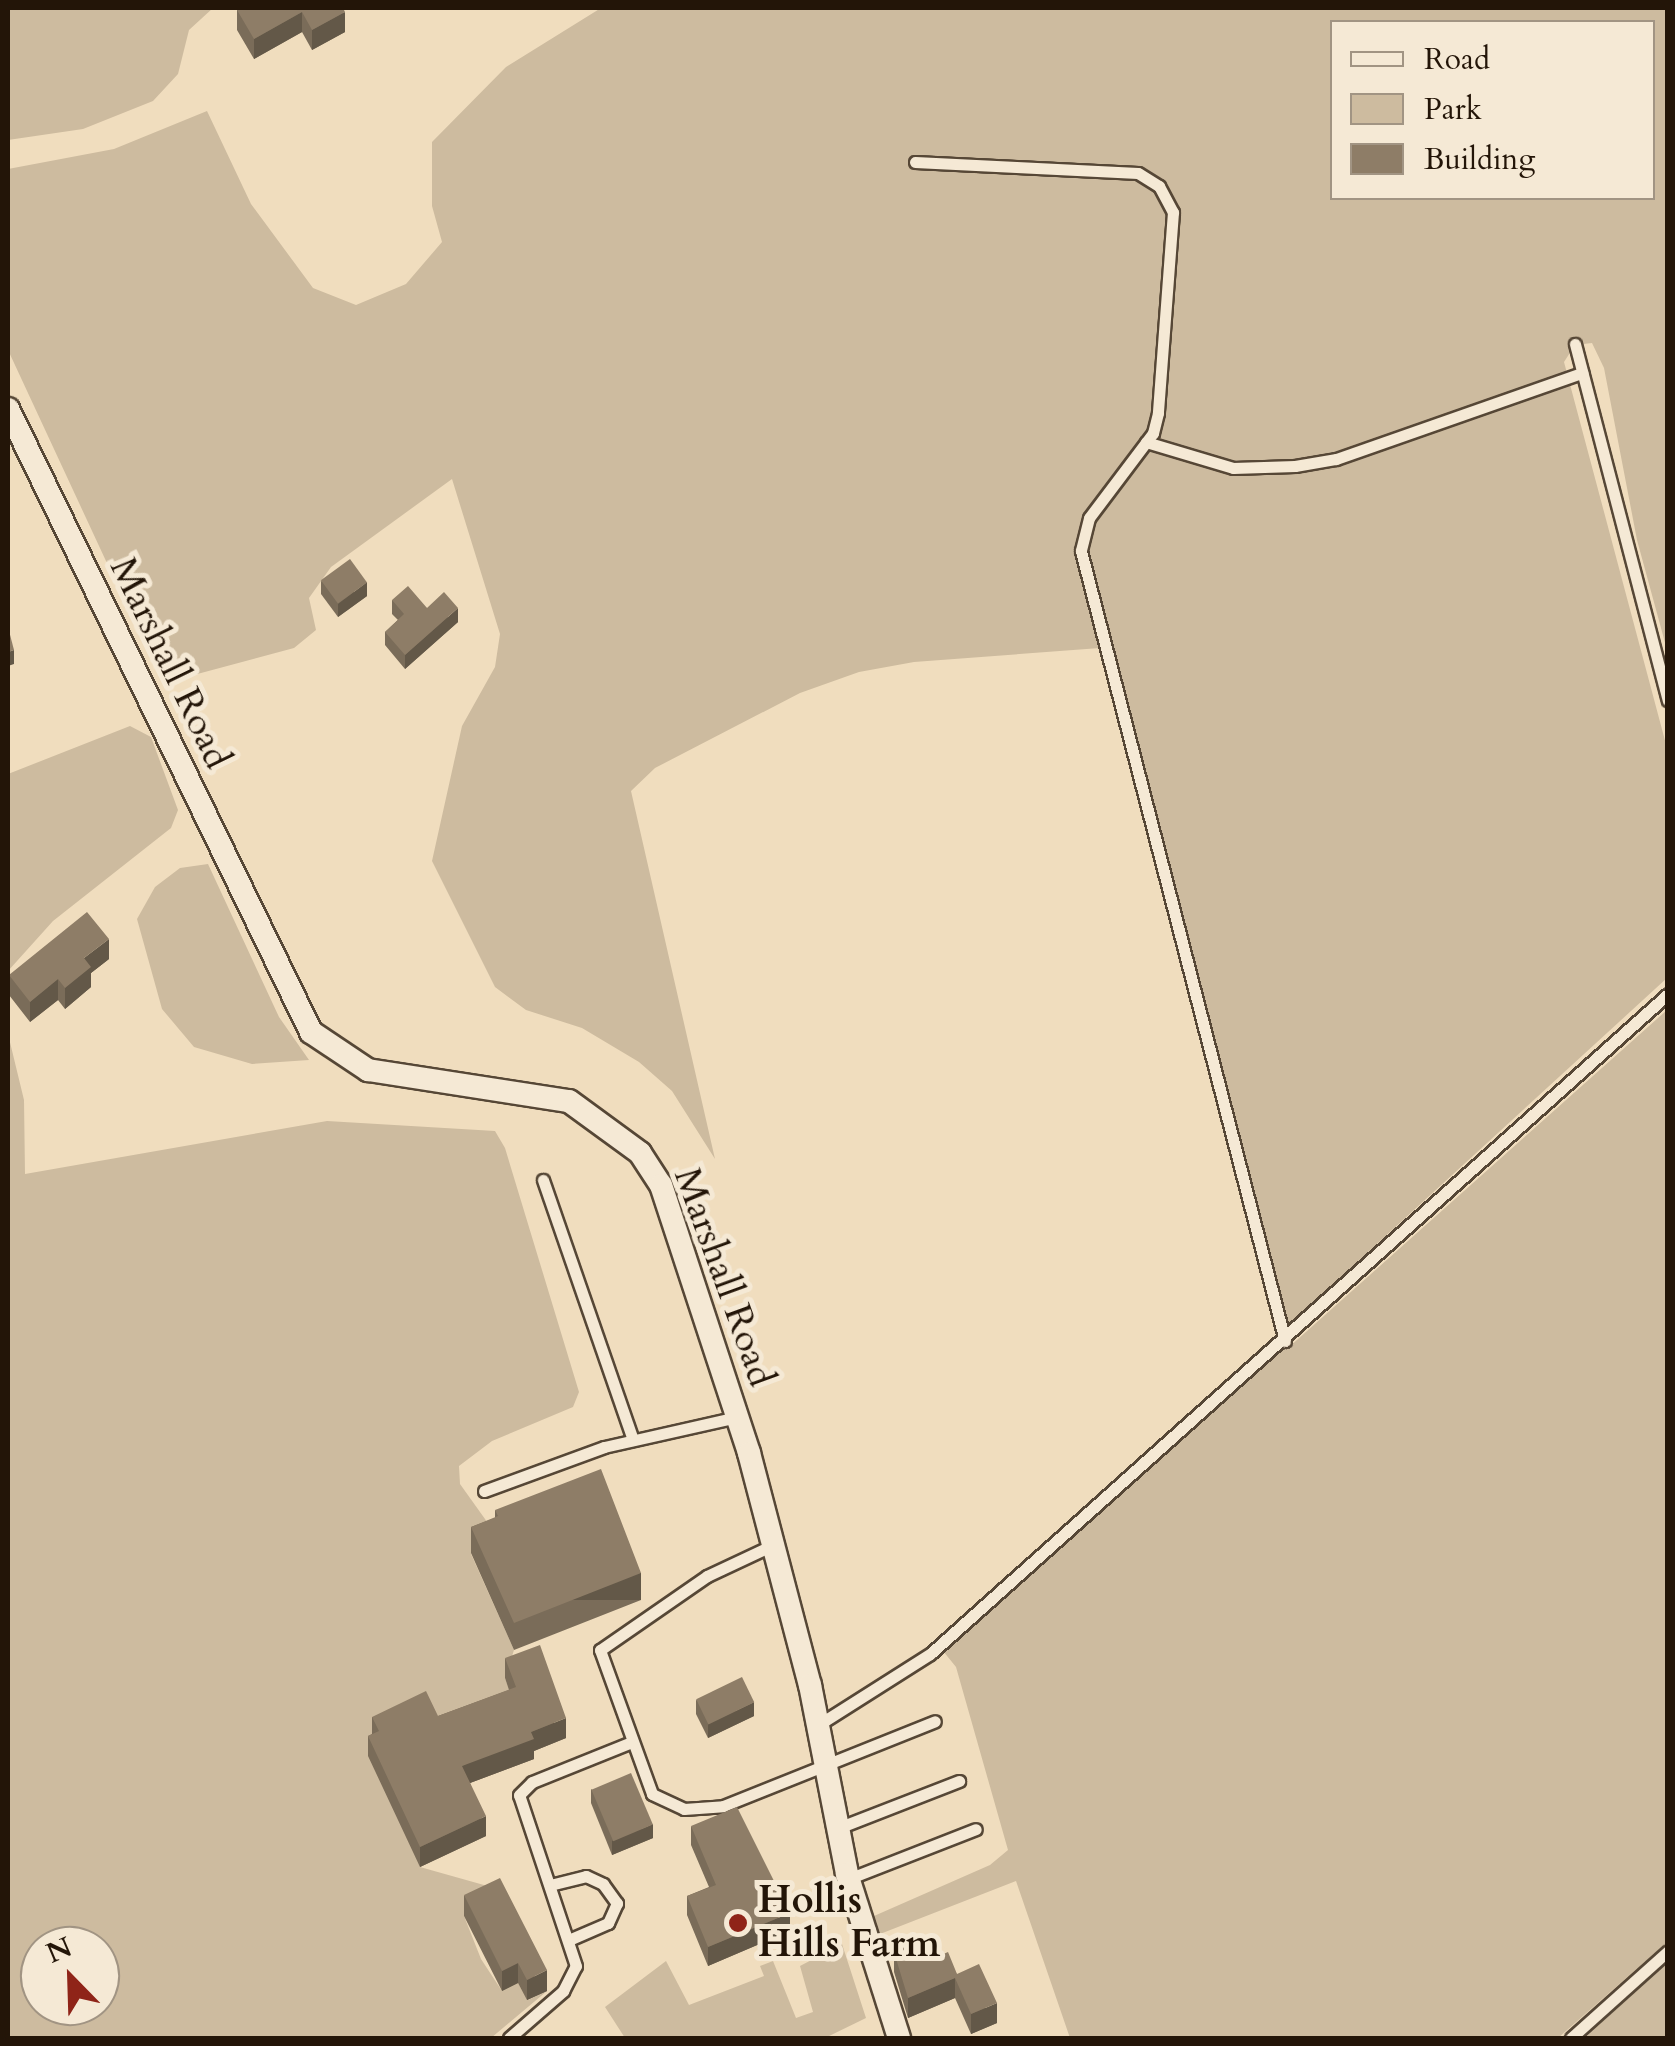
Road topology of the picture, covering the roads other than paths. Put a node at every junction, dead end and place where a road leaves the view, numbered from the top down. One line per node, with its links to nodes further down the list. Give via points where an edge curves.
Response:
1 (915, 162): 5 (lane, via 1138,172 1159,186 1176,234 1164,380)
2 (1575, 344): 3 (lane)
3 (1582, 372): 5 (lane, via 1352,453 1295,466 1233,468); 6 (lane)
4 (8, 409): 10 (street, Marshall Road, via 312,1032 368,1070 569,1101 640,1153 661,1186)
5 (1146, 442): 9 (lane, via 1090,518 1081,552)
6 (1668, 700)
7 (1668, 994): 9 (lane)
8 (543, 1180): 11 (lane)
9 (1284, 1341): 15 (lane, via 930,1654)
10 (737, 1417): 11 (lane); 13 (street, Marshall Road)
11 (633, 1440): 12 (lane)
12 (484, 1491)
13 (773, 1546): 15 (street, Marshall Road); 16 (lane, via 707,1576 600,1650)
14 (935, 1721): 17 (lane)
15 (818, 1725): 17 (street, Marshall Road)
16 (629, 1743): 17 (lane, via 652,1794 688,1809 723,1806); 22 (lane, via 532,1782 519,1795)
17 (826, 1764): 19 (street, Marshall Road)
18 (959, 1780): 19 (lane)
19 (838, 1828): 21 (street, Marshall Road)
20 (976, 1829): 21 (lane)
21 (848, 1879): 26 (street, Marshall Road)
22 (550, 1884): 23 (lane); 23 (lane, via 586,1876 603,1884 617,1903 608,1923)
23 (570, 1939): 25 (lane, via 574,1977)
24 (1668, 1951): 27 (lane)
25 (509, 2038)
26 (898, 2038)
27 (1571, 2038)

